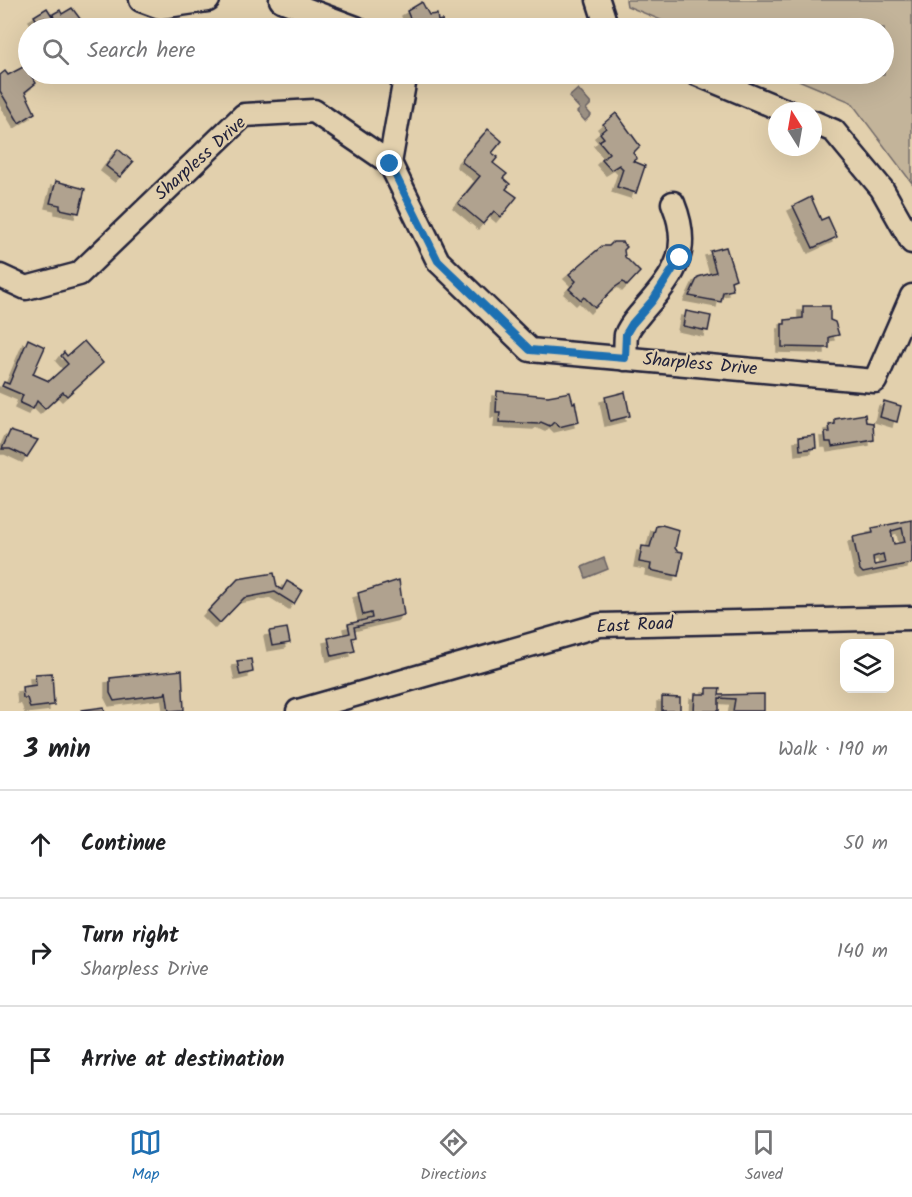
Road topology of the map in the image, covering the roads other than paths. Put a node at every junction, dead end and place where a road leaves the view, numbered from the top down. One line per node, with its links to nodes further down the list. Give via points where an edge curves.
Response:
1 (141, 0): 2 (street, via 159,7)
2 (208, 0)
3 (280, 0): 5 (street)
4 (598, 0): 6 (street)
5 (329, 18)
6 (604, 18)
7 (404, 84): 11 (street)
8 (721, 84): 9 (street)
9 (768, 104)
10 (822, 126): 13 (street, via 834,131 882,189)
11 (390, 164): 14 (street, Sharpless Drive, via 314,111 244,116 80,274 26,288); 16 (street, Sharpless Drive, via 438,261 530,350)
12 (673, 203): 16 (street, via 681,230 680,258 626,334)
13 (912, 242)
14 (0, 276)
15 (912, 296): 16 (street, Sharpless Drive, via 875,381)
16 (625, 358)
17 (912, 618): 18 (street, East Road, via 600,625)
18 (298, 711)

